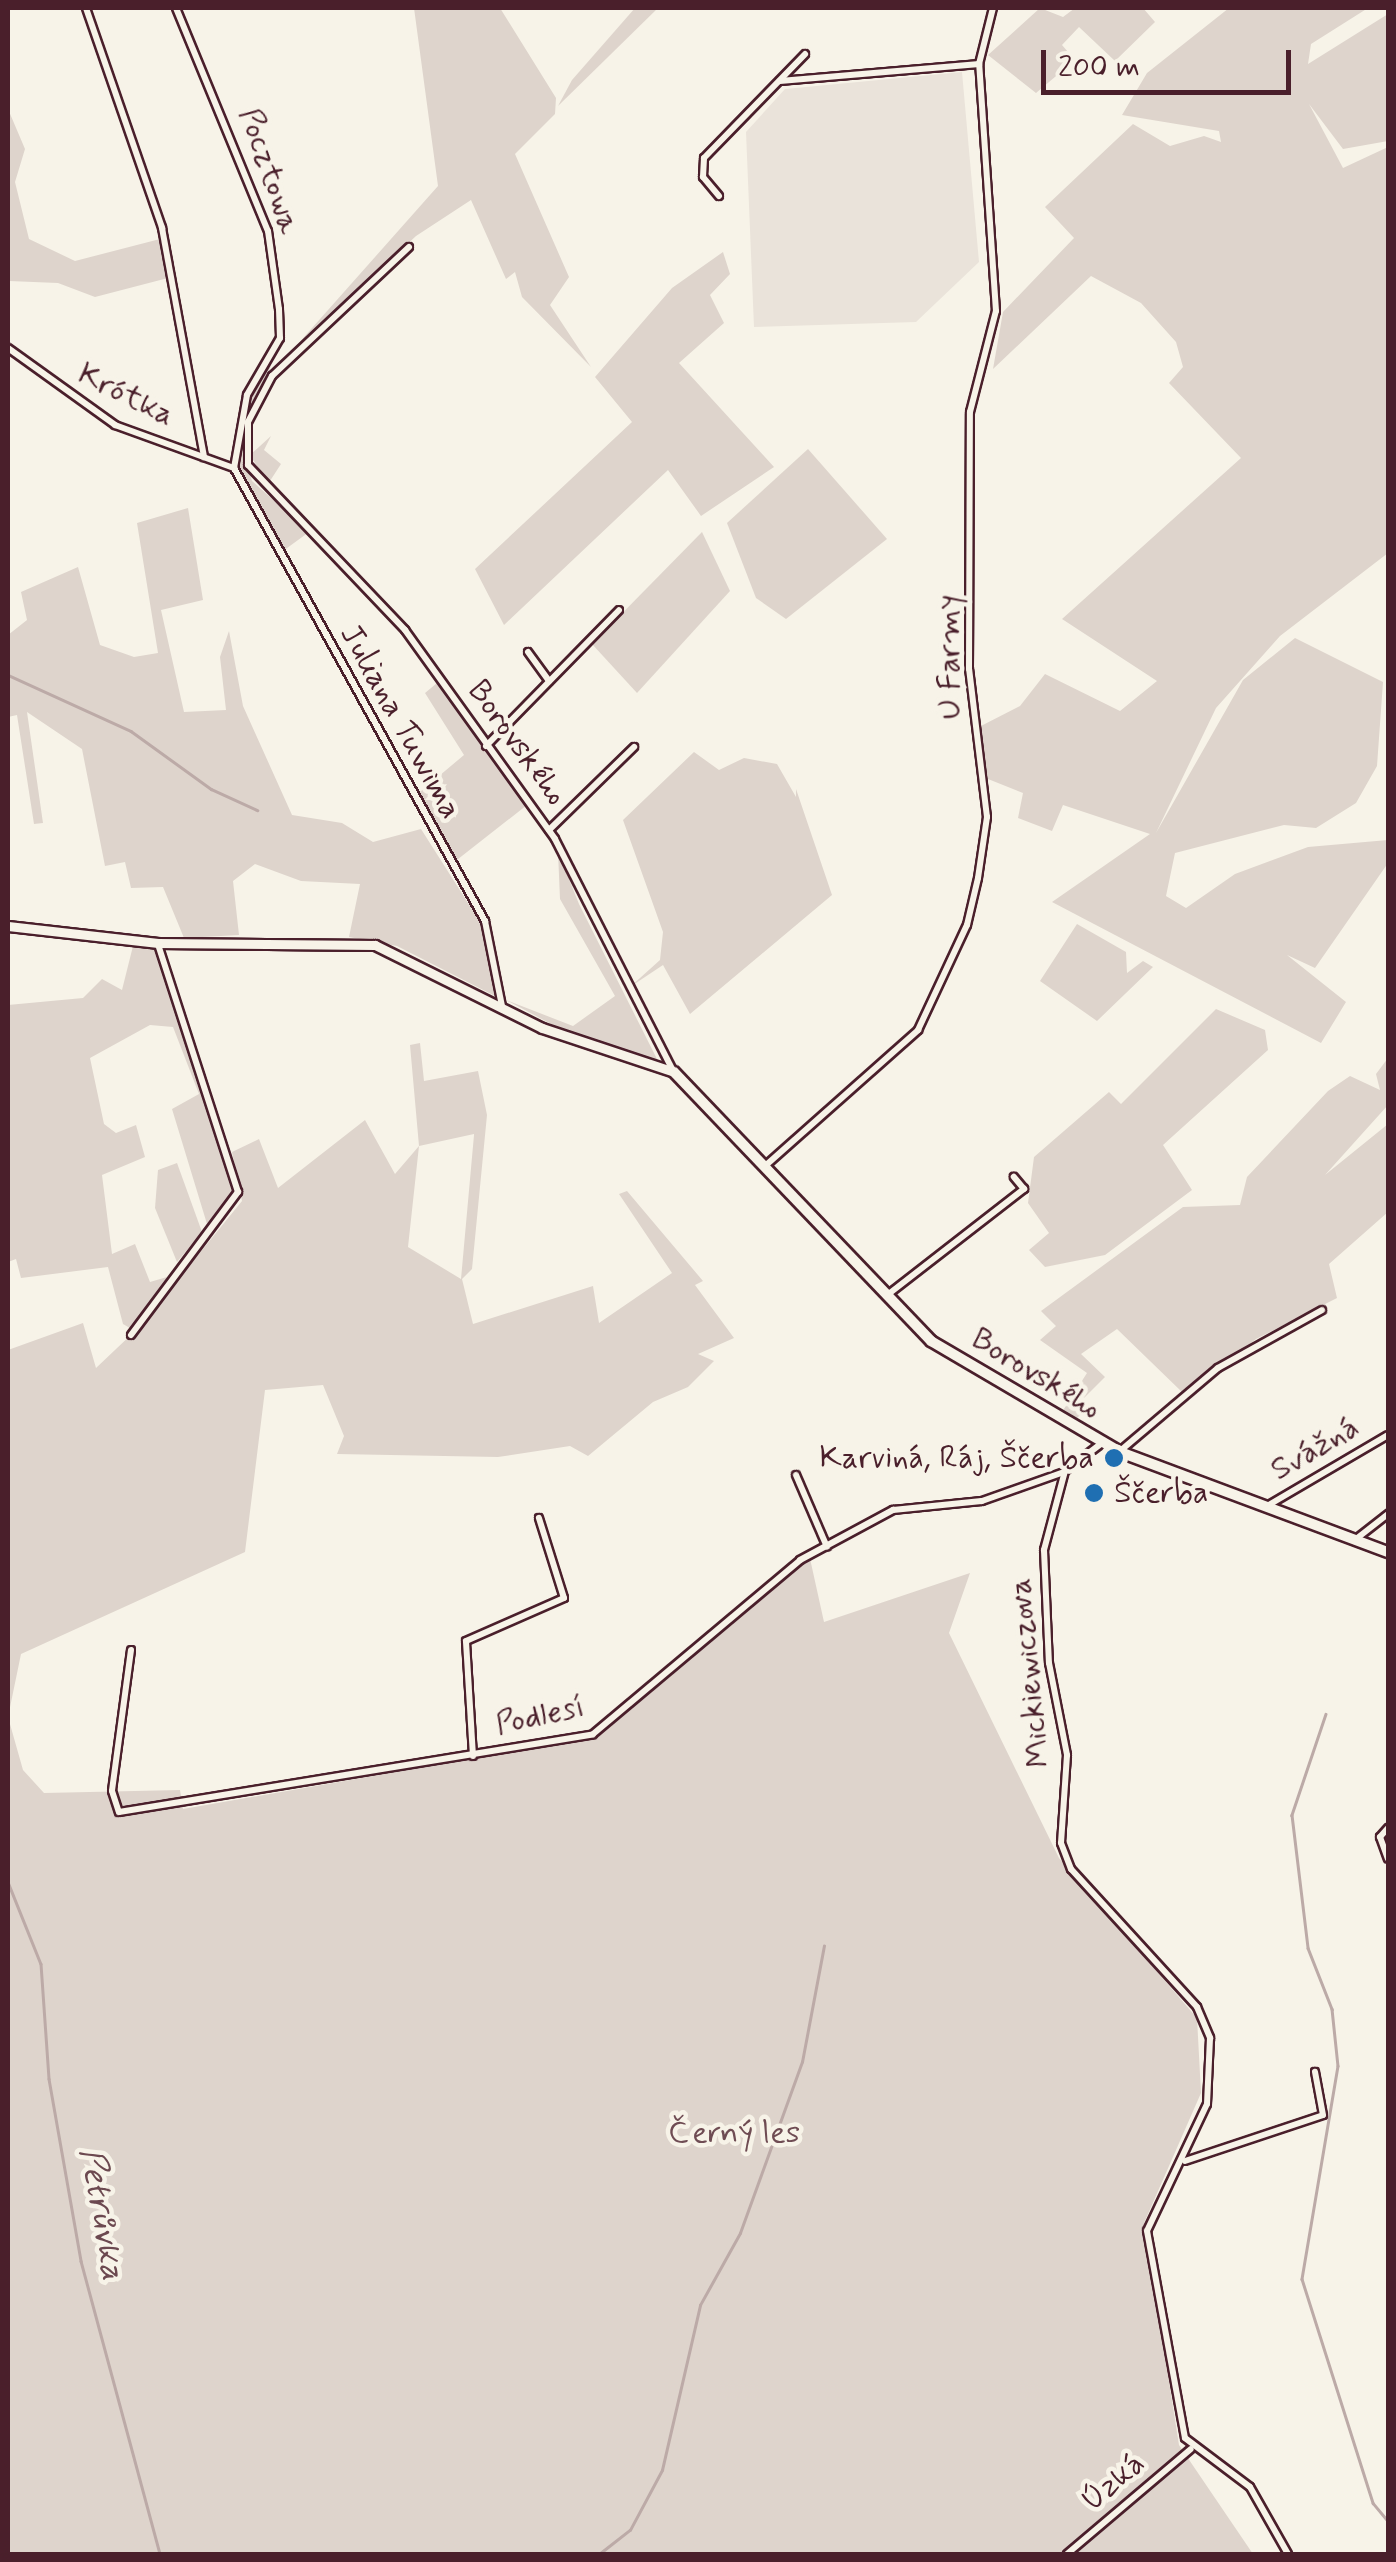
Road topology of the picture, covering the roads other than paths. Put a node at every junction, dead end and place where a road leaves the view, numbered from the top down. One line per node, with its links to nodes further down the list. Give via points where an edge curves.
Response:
1 (86, 8): 10 (street, via 162,228)
2 (176, 8): 11 (street, Pocztowa, via 268,231 279,308 280,338 246,396)
3 (993, 8): 5 (street, U Farmy)
4 (805, 54): 6 (street)
5 (980, 64): 6 (street); 24 (street, U Farmy, via 996,311 970,412 969,669 987,816 978,878 967,924 918,1030)
6 (780, 82): 7 (street, via 704,158 703,176)
7 (719, 196)
8 (409, 247): 15 (street, Borovského, via 272,376 248,422 248,464 405,630)
9 (8, 348): 10 (street, Krótka, via 115,425)
10 (204, 457): 11 (street, Krótka)
11 (234, 468): 20 (street, Juliana Tuwima, via 484,921)
12 (620, 610): 14 (street)
13 (528, 652): 14 (street)
14 (550, 681): 15 (street)
15 (486, 746): 17 (street, Borovského)
16 (634, 747): 17 (street)
17 (549, 830): 21 (street, Borovského)
18 (8, 926): 19 (street)
19 (158, 942): 20 (street, via 375,945); 28 (street, via 238,1192)
20 (502, 1006): 22 (street)
21 (660, 1053): 22 (street); 23 (street, Borovského)
22 (653, 1063): 23 (street)
23 (674, 1072): 24 (main road, Borovského)
24 (761, 1170): 26 (main road, Borovského)
25 (1014, 1178): 26 (street, via 1024,1189)
26 (885, 1297): 30 (main road, Borovského, via 931,1341)
27 (1322, 1310): 31 (street, Borovského, via 1218,1368)
28 (131, 1335)
29 (1388, 1435): 34 (street, Svážná)
30 (1102, 1442): 31 (main road, Borovského); 32 (street)
31 (1120, 1452): 34 (main road, Borovského)
32 (1065, 1471): 38 (street, Podlesí, via 982,1502 892,1510); 45 (street, Mickiewiczova, via 1044,1550 1049,1663 1067,1755 1061,1843 1072,1869 1204,2020 1213,2070)
33 (796, 1475): 38 (street)
34 (1266, 1506): 37 (main road, Borovského)
35 (1388, 1514): 37 (street)
36 (538, 1518): 41 (street, via 564,1598 466,1641)
37 (1356, 1539): 39 (main road, Borovského)
38 (827, 1547): 41 (street, Podlesí, via 800,1560 613,1724)
39 (1388, 1552)
40 (131, 1650): 41 (street, Podlesí, via 112,1791 119,1812)
41 (473, 1756)
42 (1388, 1828): 43 (street, via 1380,1836)
43 (1388, 1859)
44 (1315, 2072): 45 (street, via 1322,2115)
45 (1184, 2162): 46 (street, Mickiewiczova, via 1147,2231)
46 (1191, 2449): 47 (street, Úzká); 48 (street, via 1250,2488)
47 (1067, 2554)
48 (1288, 2554)

